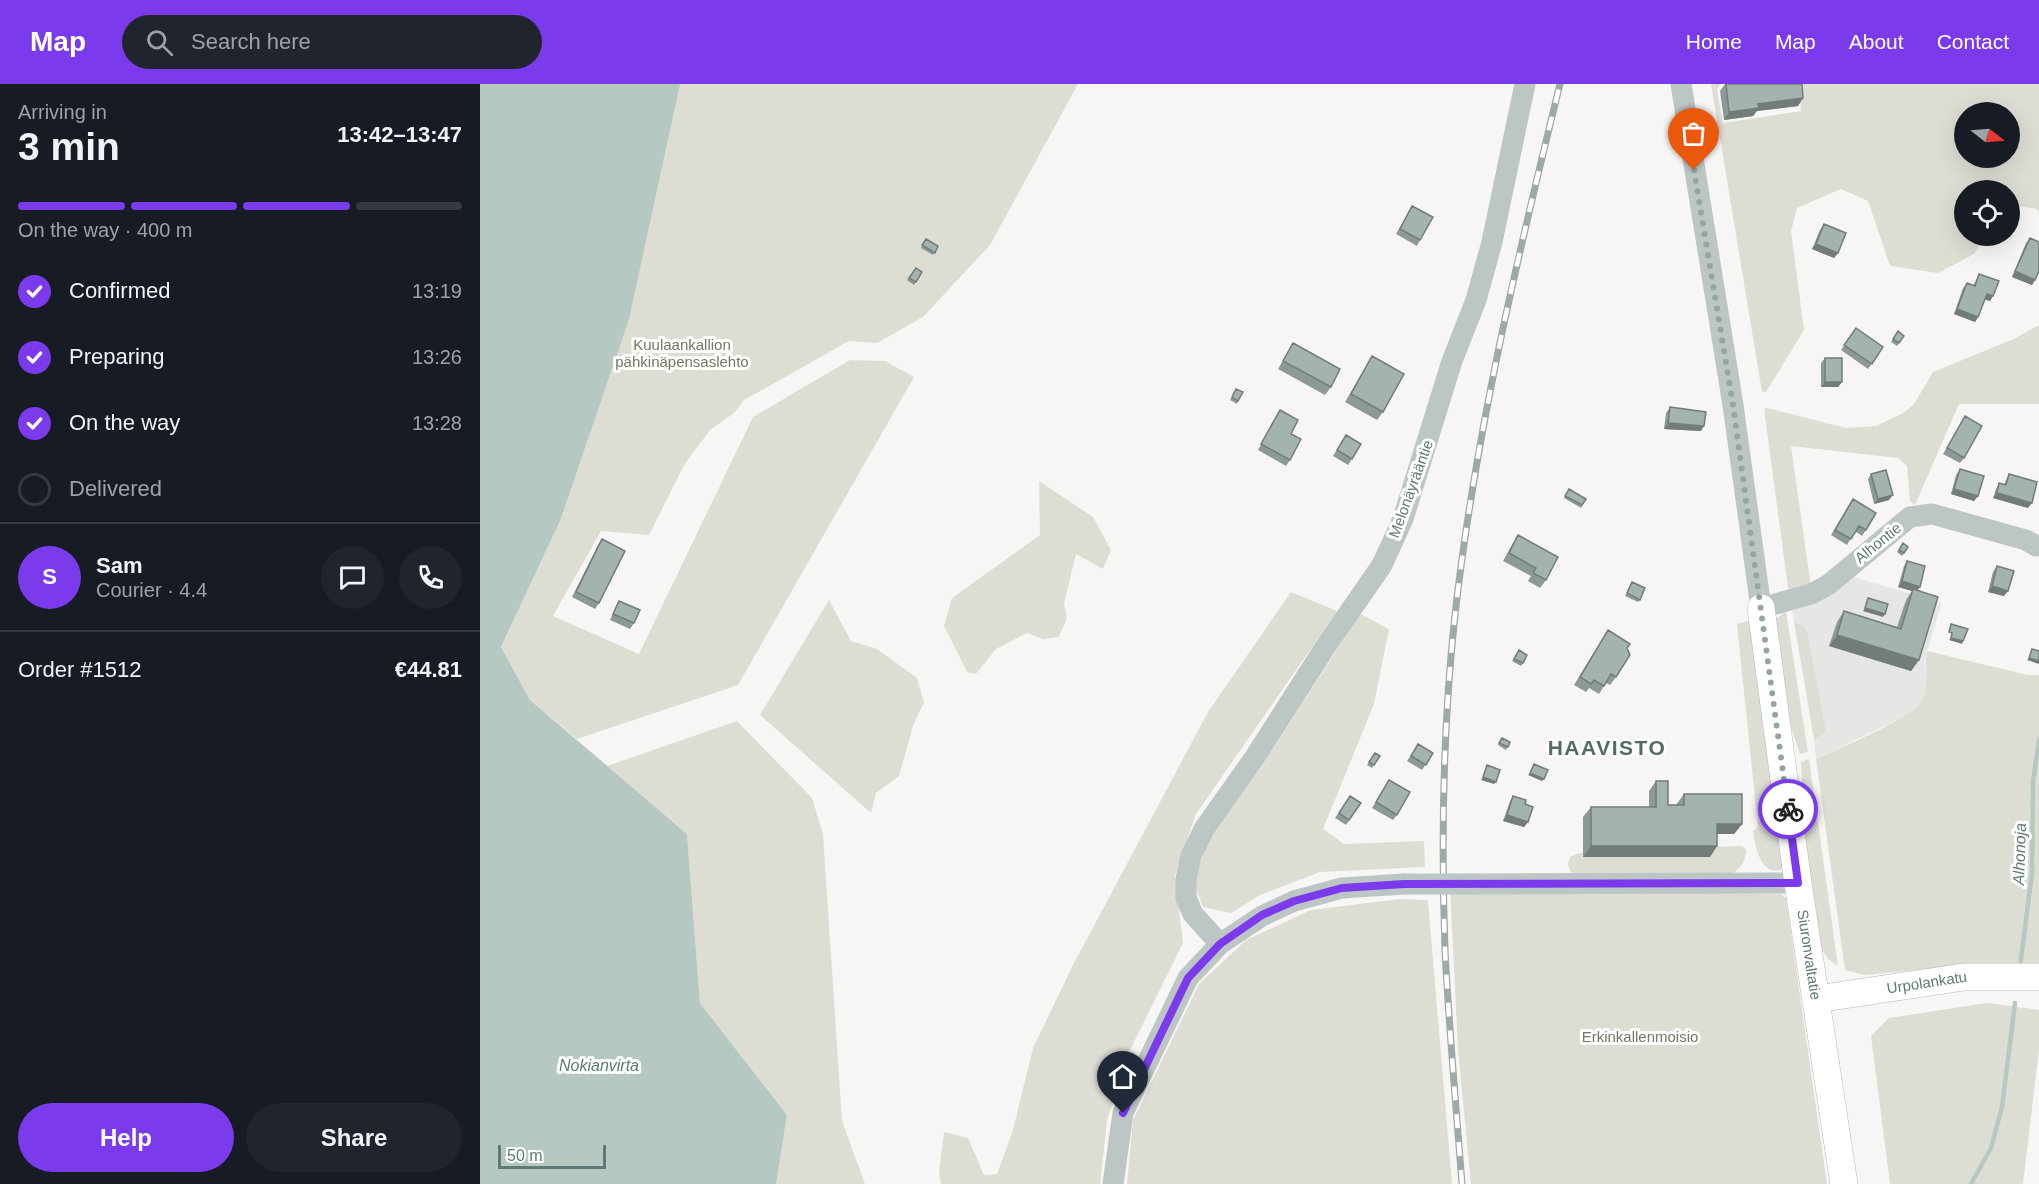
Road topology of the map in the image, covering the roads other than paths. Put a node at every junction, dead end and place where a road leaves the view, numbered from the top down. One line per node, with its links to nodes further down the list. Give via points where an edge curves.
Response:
1 (1525, 84): 6 (street, Melonäyrääntie, via 1492,242 1404,519 1382,565 1204,829 1191,856 1186,898 1192,914)
2 (1681, 84): 4 (street, Siuronvaltatie)
3 (2036, 546): 4 (street, Alhontie, via 2026,540 1921,514 1910,517 1828,585)
4 (1761, 608): 5 (main road, Siuronvaltatie)
5 (1798, 883): 6 (street, bridge, via 1404,884 1342,888 1294,901 1262,915); 8 (main road, Siuronvaltatie)
6 (1220, 944): 9 (street, via 1188,978 1123,1113)
7 (2039, 977): 8 (main road, Urpolankatu, via 1964,977)
8 (1817, 999): 10 (main road, Siuronvaltatie)
9 (1113, 1184)
10 (1844, 1184)

